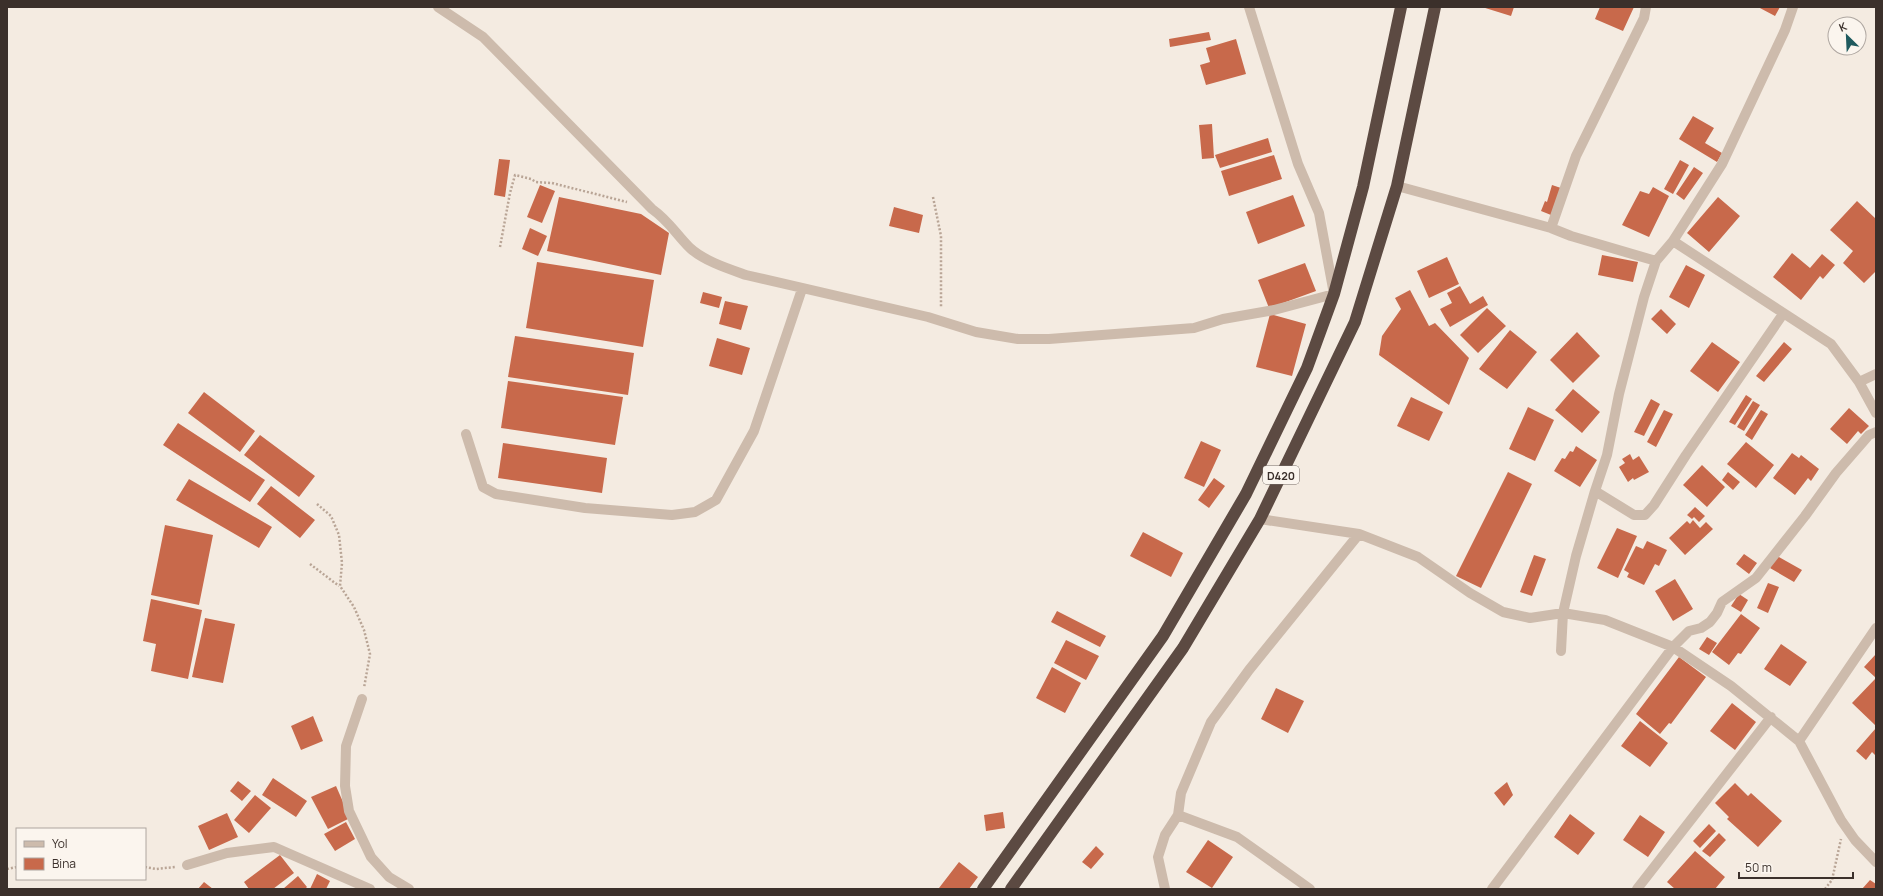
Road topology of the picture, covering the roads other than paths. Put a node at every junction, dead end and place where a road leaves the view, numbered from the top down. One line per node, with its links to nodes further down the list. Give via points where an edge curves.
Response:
1 (438, 7): 11 (street, via 483,37 652,209 665,218 691,249 719,266)
2 (1249, 7): 12 (street, via 1298,164 1319,213)
3 (1401, 7): 12 (highway, D420, via 1363,187)
4 (1435, 7): 7 (highway, D420)
5 (1646, 7): 8 (street, via 1644,18 1576,156)
6 (1793, 7): 9 (street, via 1722,164)
7 (1397, 186): 8 (street); 20 (highway, D420, via 1356,322)
8 (1551, 228): 10 (street)
9 (1673, 241): 10 (street); 13 (street)
10 (1656, 261): 19 (street, via 1619,394 1607,455)
11 (802, 289): 12 (street, via 941,321 976,332 1018,339 1194,328); 18 (street, via 754,431 716,500 695,512 672,515 585,508 496,494 483,487)
12 (1334, 294): 34 (highway, D420, via 1307,368 1246,494 1163,636)
13 (1783, 314): 15 (street, via 1831,344); 19 (street, via 1645,515 1634,515)
14 (1876, 374): 15 (street)
15 (1859, 382): 16 (street)
16 (1876, 413)
17 (1876, 432): 24 (street, via 1870,435 1836,473 1756,578 1722,602 1710,622 1689,631)
18 (466, 434)
19 (1595, 491): 22 (street)
20 (1260, 519): 21 (street); 35 (highway, D420, via 1183,648)
21 (1359, 534): 22 (street, via 1418,557 1503,612 1530,618); 29 (street, via 1248,670 1211,722 1181,793)
22 (1563, 613): 24 (street, via 1605,620); 25 (street)
23 (1876, 628): 28 (street)
24 (1673, 647): 27 (street); 38 (street)
25 (1561, 651)
26 (362, 699): 33 (street, via 346,746 345,786 349,811 371,857 389,877)
27 (1771, 717): 28 (street); 39 (street)
28 (1799, 741): 30 (street, via 1847,829)
29 (1178, 815): 36 (street, via 1166,835 1158,857); 37 (street, via 1237,837)
30 (1876, 862)
31 (188, 865): 32 (street, via 227,853 274,847)
32 (370, 889)
33 (409, 889)
34 (983, 889)
35 (1010, 889)
36 (1165, 889)
37 (1310, 889)
38 (1492, 889)
39 (1637, 889)

